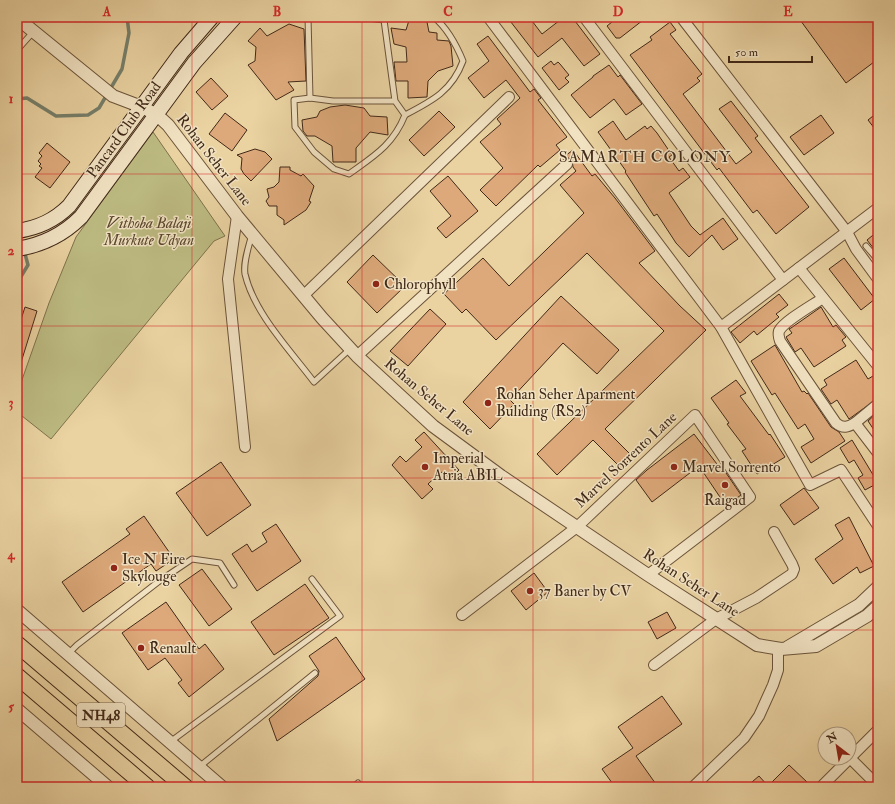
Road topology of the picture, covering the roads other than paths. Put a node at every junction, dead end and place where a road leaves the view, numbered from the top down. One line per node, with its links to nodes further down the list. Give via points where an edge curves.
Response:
1 (212, 17): 16 (main road, Pancard Club Road, via 181,53)
2 (235, 17): 18 (main road, Pancard Club Road, via 194,63)
3 (308, 17): 14 (lane)
4 (359, 17): 10 (lane)
5 (434, 17): 17 (lane, via 455,43 462,61 458,75 444,92)
6 (488, 17): 33 (street)
7 (584, 17): 30 (street)
8 (681, 17): 23 (street)
9 (17, 18): 11 (street)
10 (386, 18): 15 (lane)
11 (34, 31): 12 (lane); 16 (street, Rohan Seher Lane, via 109,93)
12 (17, 50)
13 (509, 97): 31 (street)
14 (310, 98): 15 (lane, via 333,101); 17 (lane, via 294,100 295,127 314,152 334,169 348,174 378,154 398,132)
15 (396, 101): 17 (lane)
16 (142, 106): 18 (street, Rohan Seher Lane); 22 (main road, Pancard Club Road, via 68,206 46,223)
17 (405, 114)
18 (157, 115): 21 (street, Rohan Seher Lane); 26 (main road, Pancard Club Road, via 81,217 53,238)
19 (567, 164): 34 (street)
20 (878, 208): 23 (street)
21 (237, 216): 24 (street, Rohan Seher Lane); 38 (street, via 228,279)
22 (21, 231): 26 (main road)
23 (847, 232): 28 (street); 29 (street, via 856,249)
24 (252, 234): 31 (street, Rohan Seher Lane); 34 (lane, via 245,272 257,306 314,382)
25 (866, 246): 27 (lane)
26 (21, 248)
27 (878, 260)
28 (799, 268): 30 (street); 32 (street)
29 (878, 278)
30 (783, 280): 33 (street)
31 (303, 296): 34 (street, Rohan Seher Lane)
32 (823, 298): 35 (street); 37 (street, via 784,325 778,336 836,423 841,427 847,427)
33 (721, 327): 41 (street, via 810,485 841,470)
34 (353, 352): 40 (street, Rohan Seher Lane, via 428,422)
35 (878, 366)
36 (878, 404): 37 (street)
37 (855, 423): 39 (street)
38 (245, 447)
39 (878, 452)
40 (577, 526): 43 (street, Rohan Seher Lane); 43 (street, Marvel Sorrento Lane, via 695,415 750,497); 49 (street, Marvel Sorrento Lane)
41 (878, 526)
42 (774, 532): 50 (street, via 792,564 792,574 756,598)
43 (648, 575): 50 (street, Rohan Seher Lane)
44 (312, 579): 59 (lane, via 340,616)
45 (234, 585): 53 (lane, via 220,564 192,559 158,582)
46 (878, 587): 52 (street, via 859,605)
47 (878, 606): 52 (street, Rohan Seher Lane, via 867,616 816,646)
48 (17, 610): 53 (street)
49 (462, 615)
50 (716, 619): 52 (street, Rohan Seher Lane, via 757,645); 54 (street)
51 (17, 644): 67 (highway, NH48)
52 (782, 648): 69 (street, via 774,685 759,716 744,738)
53 (68, 654): 59 (street)
54 (654, 665)
55 (315, 673): 63 (lane)
56 (17, 676): 66 (highway, NH48)
57 (17, 709): 65 (street)
58 (878, 730): 60 (street)
59 (170, 742): 63 (street)
60 (857, 751)
61 (857, 765): 64 (street)
62 (842, 766): 70 (street)
63 (199, 767): 68 (street)
64 (878, 786)
65 (108, 787)
66 (146, 787)
67 (185, 787)
68 (222, 787)
69 (693, 787)
70 (822, 787)

